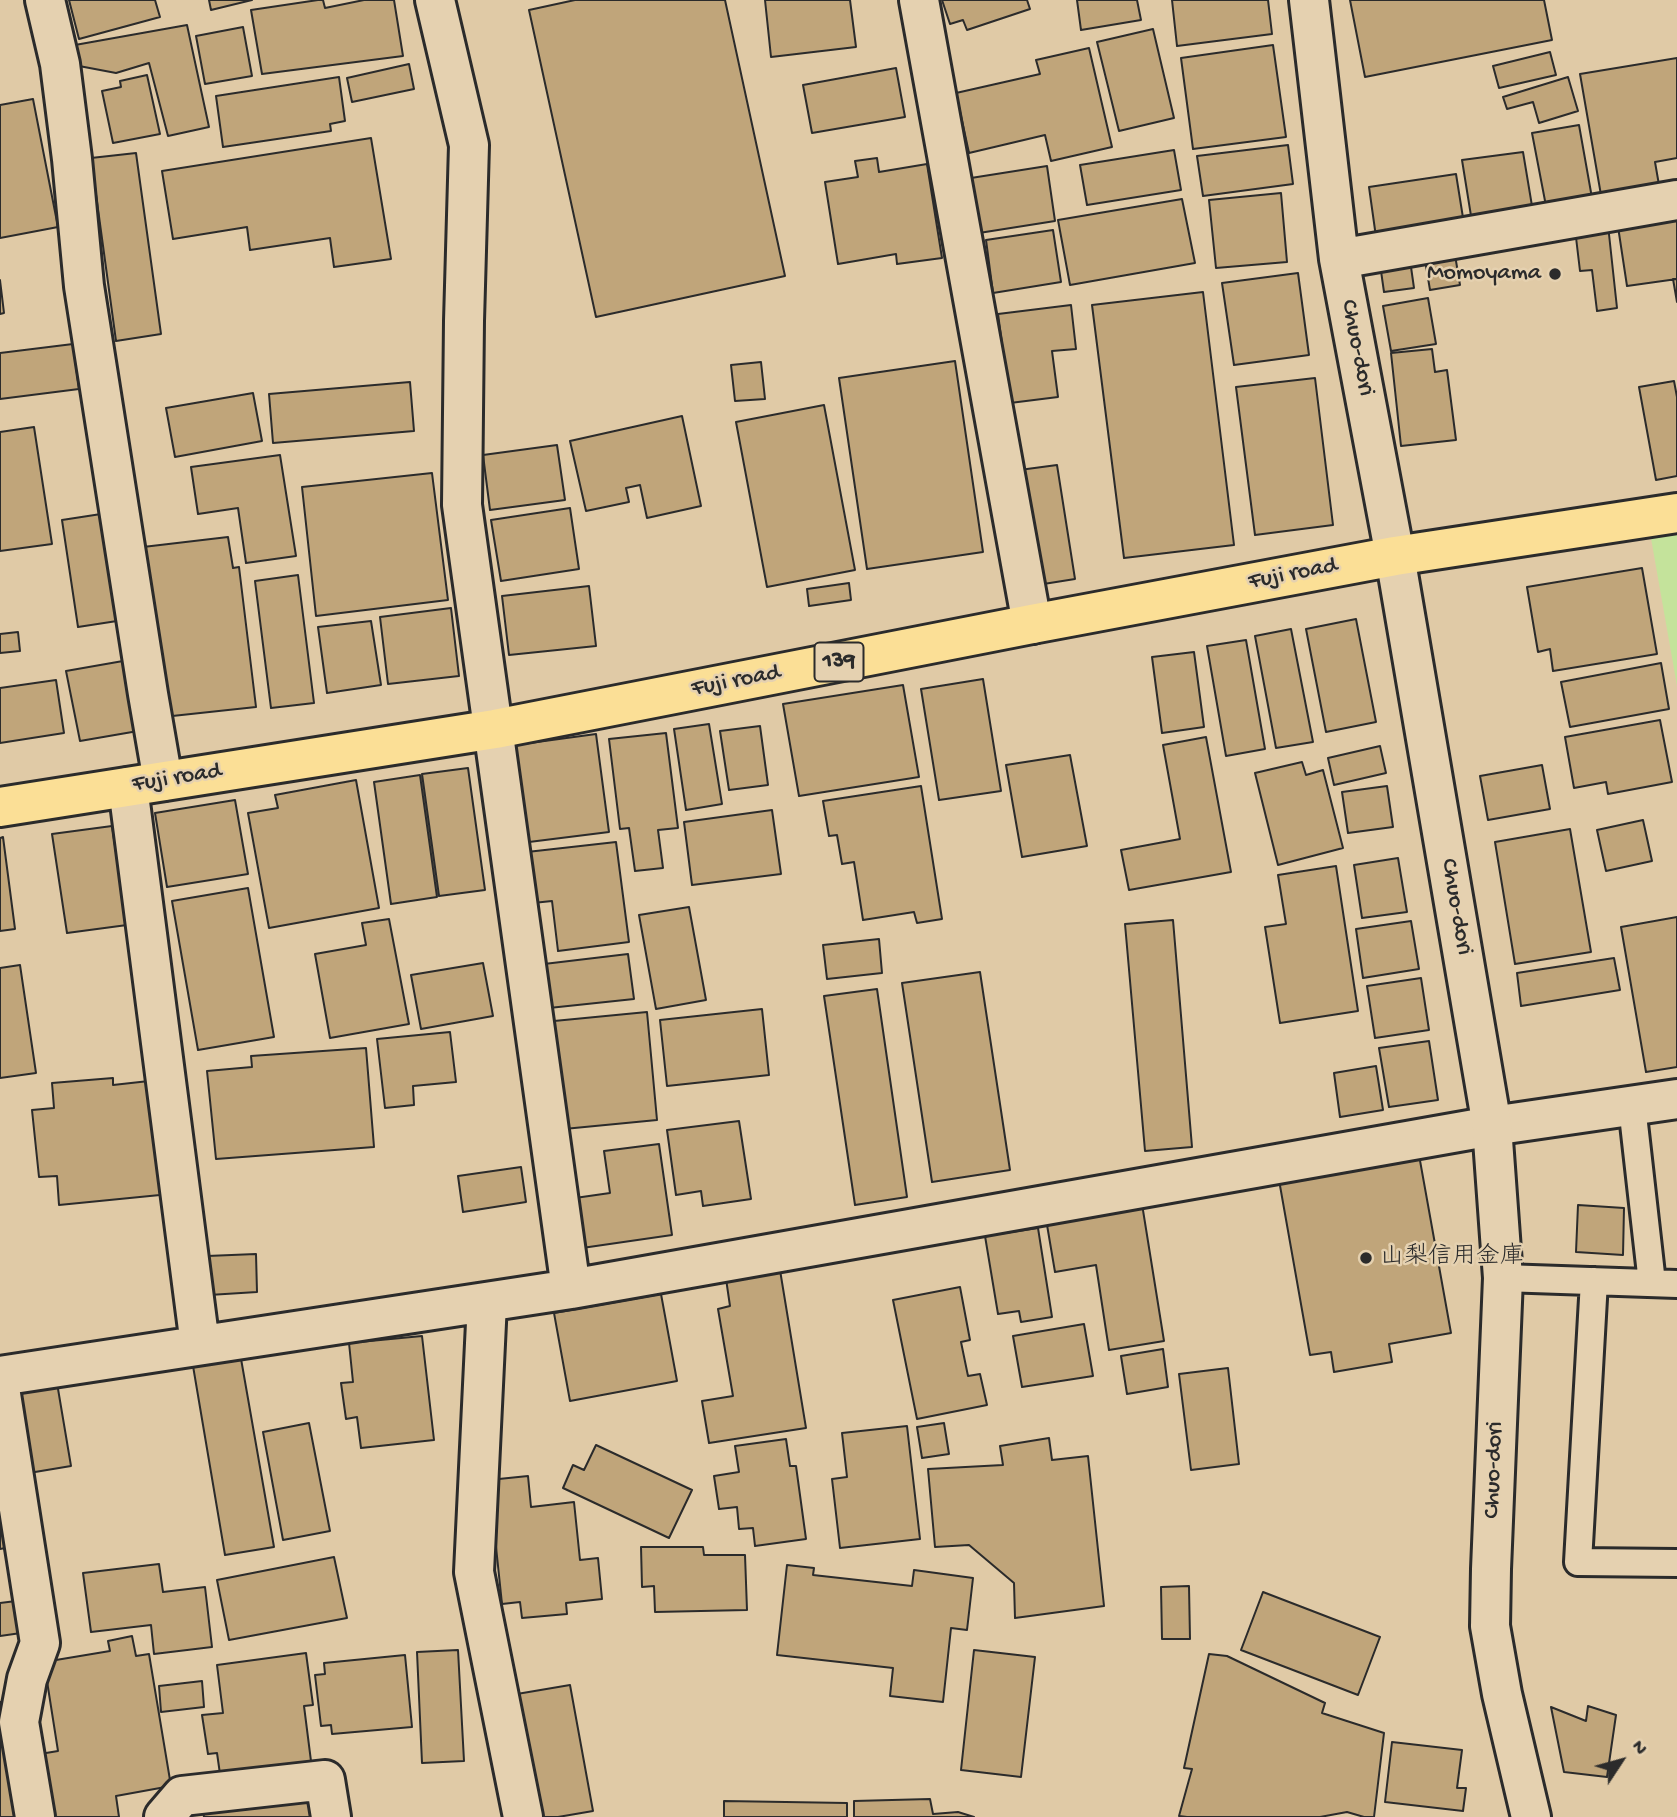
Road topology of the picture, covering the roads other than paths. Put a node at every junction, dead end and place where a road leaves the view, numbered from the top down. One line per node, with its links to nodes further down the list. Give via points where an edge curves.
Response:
1 (45, 0): 11 (street, via 60,64 84,286 148,694)
2 (435, 0): 10 (street, via 469,145 462,505)
3 (919, 0): 9 (street)
4 (1309, 0): 6 (street, Chuo-dori)
5 (1677, 200): 6 (street)
6 (1339, 259): 8 (street, Chuo-dori)
7 (1677, 513): 8 (highway, Fuji road / 139)
8 (1395, 556): 9 (highway, Fuji road / 139); 15 (street, Chuo-dori)
9 (1032, 624): 10 (highway, Fuji road / 139)
10 (495, 729): 11 (highway, Fuji road / 139); 19 (street)
11 (146, 784): 12 (highway, Fuji road / 139); 21 (street)
12 (0, 807)
13 (1677, 1099): 14 (street)
14 (1632, 1106): 15 (street); 18 (lane)
15 (1492, 1126): 16 (street, Chuo-dori); 19 (street)
16 (1503, 1278): 17 (lane); 29 (street, Chuo-dori, via 1490,1626)
17 (1594, 1281): 18 (lane); 24 (lane, via 1578,1562)
18 (1665, 1283)
19 (571, 1289): 20 (street)
20 (486, 1302): 21 (street); 28 (street, via 474,1572)
21 (200, 1345): 22 (street)
22 (0, 1376)
23 (0, 1388): 25 (street, via 40,1643 19,1722)
24 (1677, 1563)
25 (35, 1817)
26 (164, 1817): 27 (street, via 182,1796 325,1780)
27 (331, 1817)
28 (523, 1817)
29 (1531, 1817)

